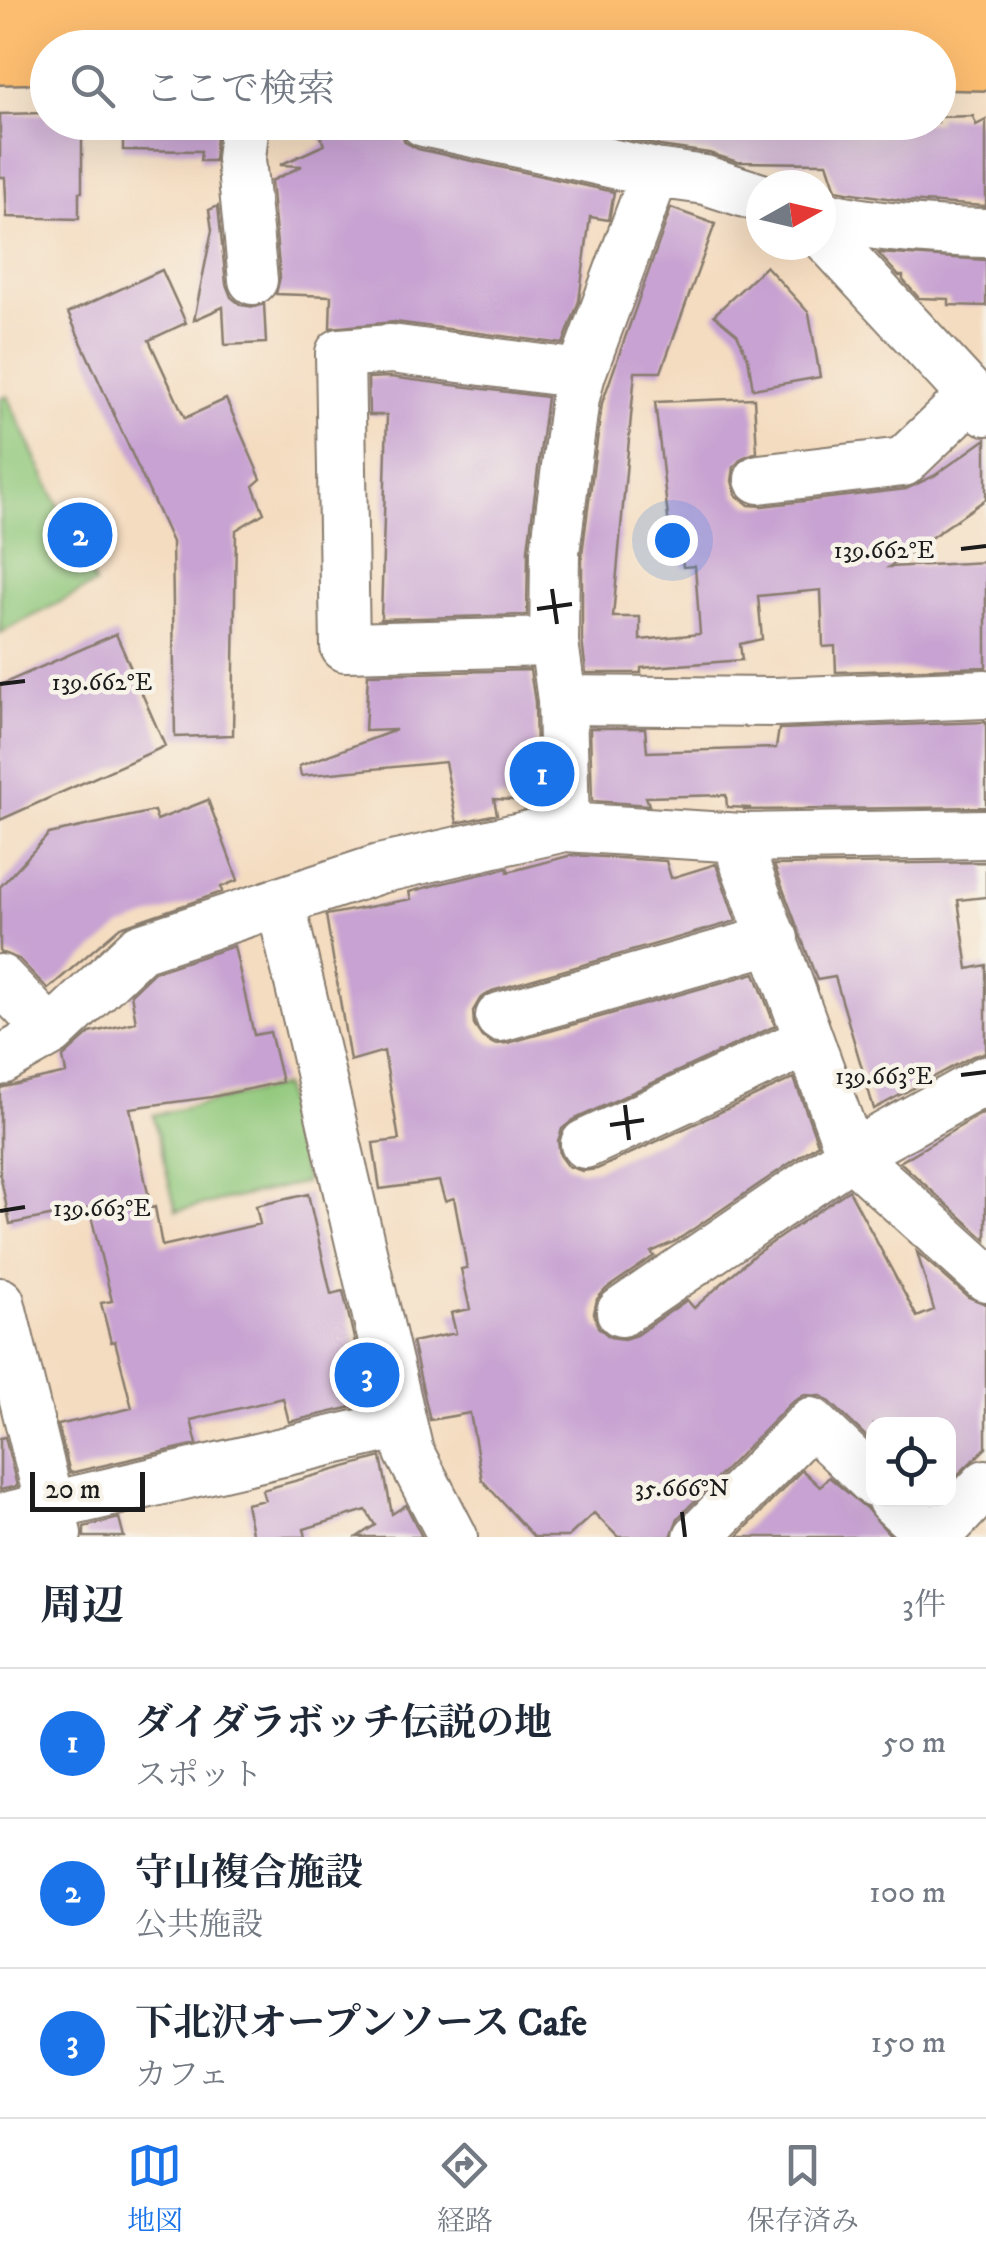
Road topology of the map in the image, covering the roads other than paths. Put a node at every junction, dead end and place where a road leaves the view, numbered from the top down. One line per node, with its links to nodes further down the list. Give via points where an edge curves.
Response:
1 (361, 6): 2 (main road, via 587,16); 3 (main road)
2 (986, 14)
3 (30, 22): 4 (main road)
4 (0, 56)
5 (956, 61): 6 (main road)
6 (986, 62)
7 (243, 140): 14 (street)
8 (506, 140): 9 (street)
9 (656, 173): 10 (street); 15 (street)
10 (746, 193)
11 (836, 219): 12 (street)
12 (986, 233)
13 (836, 248): 16 (street)
14 (253, 280)
15 (581, 374): 18 (street, via 555,552); 18 (street, via 391,349 340,353 345,647)
16 (979, 404): 17 (street, via 903,462)
17 (759, 479)
18 (554, 642): 20 (street)
19 (986, 694): 20 (street)
20 (562, 700): 21 (street)
21 (565, 827): 23 (street); 24 (street, via 378,868)
22 (986, 834): 23 (street)
23 (742, 838): 25 (street)
24 (280, 901): 28 (street, via 140,948); 37 (street)
25 (774, 939): 27 (street); 29 (street)
26 (0, 979): 28 (street)
27 (500, 1017)
28 (51, 1032): 30 (street)
29 (808, 1041): 32 (street); 33 (street)
30 (0, 1060)
31 (986, 1080): 33 (street)
32 (585, 1144)
33 (851, 1155): 34 (street); 36 (street)
34 (986, 1277)
35 (0, 1302): 42 (street)
36 (622, 1312)
37 (402, 1424): 42 (street); 43 (street, via 409,1452)
38 (866, 1474): 44 (street, via 811,1422)
39 (986, 1484): 45 (street)
40 (900, 1507): 45 (street)
41 (0, 1518): 42 (street)
42 (54, 1521)
43 (453, 1537)
44 (698, 1537)
45 (934, 1537)

